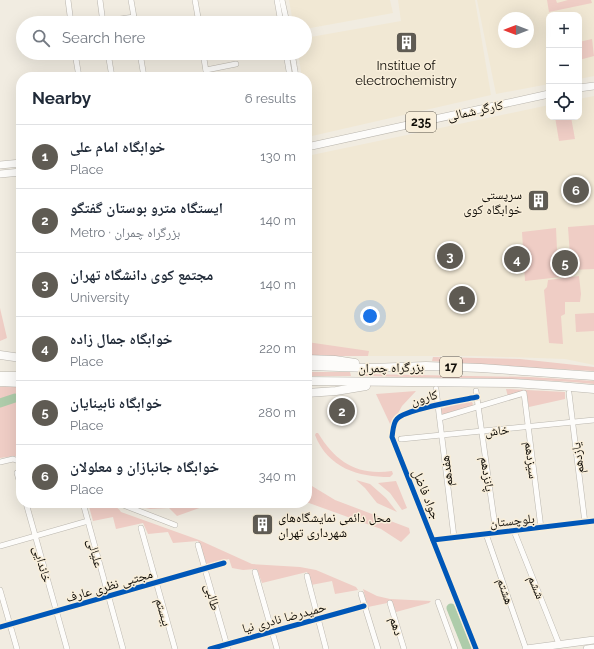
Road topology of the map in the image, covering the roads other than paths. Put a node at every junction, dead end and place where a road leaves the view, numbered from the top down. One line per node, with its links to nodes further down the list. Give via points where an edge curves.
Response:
1 (68, 0): 7 (street)
2 (100, 0): 8 (street)
3 (131, 0): 9 (street)
4 (195, 0): 10 (street)
5 (277, 0): 11 (street)
6 (282, 0): 12 (street)
7 (70, 16)
8 (102, 16)
9 (134, 16)
10 (198, 16)
11 (280, 16)
12 (285, 16)
13 (76, 60): 21 (street)
14 (109, 60): 22 (street)
15 (141, 60): 23 (street)
16 (205, 60): 20 (street)
17 (287, 60): 24 (street)
18 (293, 60): 25 (street)
19 (236, 64): 20 (street)
20 (206, 70)
21 (78, 72)
22 (111, 72)
23 (143, 72)
24 (289, 72)
25 (295, 72)
26 (594, 86): 27 (main road)
27 (582, 88)
28 (546, 95): 29 (main road, کارگر شمالی / 235)
29 (312, 146)
30 (16, 163): 31 (main road)
31 (0, 165)
32 (16, 172): 33 (main road)
33 (0, 174)
34 (0, 355): 35 (highway)
35 (16, 359)
36 (312, 359): 40 (highway, via 335,360)
37 (0, 360): 38 (highway)
38 (16, 360)
39 (312, 366): 40 (highway, بزرگراه چمران / 17)
40 (371, 368): 43 (highway, بزرگراه چمران / 17, via 449,366)
41 (0, 376): 42 (highway)
42 (16, 376)
43 (594, 376)
44 (312, 381): 47 (highway, بزرگراه چمران / 17)
45 (0, 382): 46 (highway)
46 (16, 383)
47 (393, 383): 48 (highway); 51 (highway, بزرگراه چمران / 17, via 512,383)
48 (368, 386): 49 (highway); 52 (highway)
49 (312, 387)
50 (436, 389): 56 (street, هفدهم)
51 (594, 389)
52 (312, 393)
53 (524, 393): 57 (street, کارون); 61 (street, سیزدهم)
54 (569, 393): 60 (street, یازدهم)
55 (476, 394): 56 (street, کارون); 57 (street, پانزدهم)
56 (438, 404): 58 (street, هفدهم); 64 (street, کارون, via 403,414 395,422)
57 (478, 407): 58 (street, کارون); 62 (street, پانزدهم)
58 (440, 418): 63 (street, هفدهم)
59 (594, 420): 60 (street, خاش)
60 (573, 422): 61 (street, خاش); 72 (street, یازدهم)
61 (528, 427): 62 (street, خاش); 76 (street, سیزدهم)
62 (482, 431): 63 (street, خاش); 78 (street, پانزدهم)
63 (442, 435): 65 (street, خاش); 81 (street, هفدهم)
64 (392, 436): 82 (street, جواد فاضل)
65 (401, 439)
66 (16, 460): 67 (street)
67 (0, 462)
68 (27, 508): 80 (street, خاندایی)
69 (85, 508): 71 (street, علیالی)
70 (131, 508): 74 (street)
71 (88, 521): 80 (street); 92 (street, علیالی)
72 (585, 522): 73 (street, بلوچستان); 76 (street, بلوچستان)
73 (594, 522)
74 (176, 525)
75 (140, 528): 89 (street, بیستم)
76 (541, 528): 77 (street, بلوچستان)
77 (514, 530): 78 (street, بلوچستان); 102 (street, ششم)
78 (496, 532): 79 (street, بلوچستان)
79 (486, 534): 81 (street, بلوچستان); 116 (street, هشتم)
80 (35, 536): 84 (street); 96 (street, خاندایی)
81 (454, 537): 82 (street, بلوچستان)
82 (433, 540): 115 (street, جواد فاضل)
83 (198, 545): 86 (street, طالبی)
84 (0, 546)
85 (224, 563): 86 (street, مجتبی نظری عارف)
86 (205, 569): 89 (street, مجتبی نظری عارف); 103 (street, طالبی)
87 (256, 572): 100 (street)
88 (307, 576): 97 (street)
89 (156, 583): 92 (street, مجتبی نظری عارف); 108 (street, بیستم)
90 (0, 590): 98 (street)
91 (361, 594): 95 (street)
92 (108, 597): 96 (street, مجتبی نظری عارف); 107 (street, علیالی)
93 (438, 602): 114 (street)
94 (390, 604): 113 (street, دهم)
95 (364, 606): 97 (street, حمیدرضا نادری نیا); 112 (street)
96 (56, 612): 98 (street, مجتبی نظری عارف); 106 (street, خاندایی)
97 (318, 619): 100 (street, حمیدرضا نادری نیا); 111 (street)
98 (10, 625): 99 (street, مجتبی نظری عارف); 105 (street)
99 (0, 627)
100 (272, 632): 103 (street, حمیدرضا نادری نیا); 110 (street)
101 (594, 640): 102 (main road)
102 (559, 644): 116 (main road)
103 (227, 647): 109 (street, حمیدرضا نادری نیا)
104 (594, 648): 117 (main road)
105 (17, 649)
106 (67, 649)
107 (123, 649)
108 (175, 649)
109 (210, 649)
110 (277, 649)
111 (326, 649)
112 (378, 649)
113 (404, 649)
114 (455, 649)
115 (476, 649)
116 (526, 649)
117 (588, 649)

